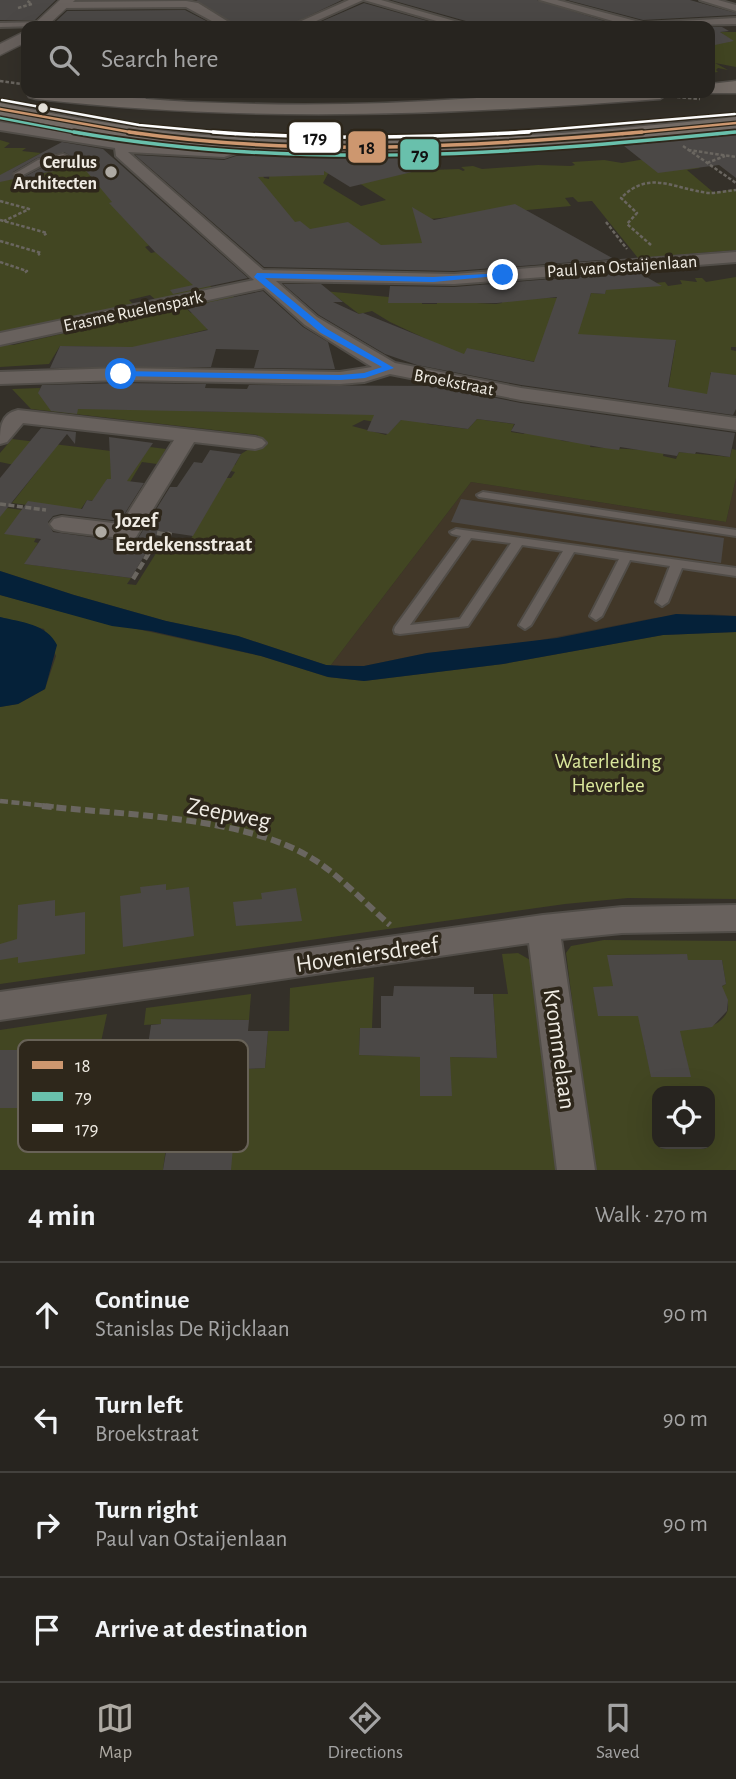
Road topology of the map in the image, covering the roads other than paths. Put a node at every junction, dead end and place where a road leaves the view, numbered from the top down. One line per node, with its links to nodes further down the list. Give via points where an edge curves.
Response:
1 (358, 0): 10 (street)
2 (369, 0): 11 (street)
3 (545, 0): 12 (street)
4 (705, 0): 7 (street)
5 (66, 2): 6 (street); 8 (street)
6 (197, 3): 9 (street)
7 (736, 8)
8 (45, 21)
9 (222, 21)
10 (308, 21)
11 (447, 21)
12 (623, 21)
13 (736, 21): 14 (street)
14 (715, 22)
15 (0, 25): 16 (lane)
16 (21, 25)
17 (21, 39): 18 (street)
18 (0, 50)
19 (0, 87): 21 (main road)
20 (736, 87): 22 (main road)
21 (21, 89)
22 (715, 89)
23 (21, 93): 24 (main road)
24 (0, 97)
25 (102, 98): 28 (main road)
26 (125, 98): 28 (street)
27 (587, 98): 28 (main road, via 376,109)
28 (160, 104)
29 (0, 109): 32 (main road)
30 (736, 123): 33 (main road, via 458,148)
31 (0, 125): 34 (street)
32 (155, 137): 33 (main road); 34 (street)
33 (246, 145): 34 (street, via 224,153)
34 (126, 146): 38 (street, Broekstraat, via 121,153)
35 (64, 156): 36 (lane)
36 (18, 174)
37 (736, 257): 38 (street, Paul van Ostaijenlaan, via 454,279)
38 (261, 279): 39 (street, Erasme Ruelenspark); 40 (street, Broekstraat, via 324,331)
39 (0, 339)
40 (389, 368): 41 (street, via 340,378); 43 (street, Broekstraat, via 521,394)
41 (0, 377): 42 (street)
42 (18, 416): 44 (street); 45 (street)
43 (736, 424)
44 (187, 436): 46 (street); 48 (street, via 128,532)
45 (0, 438)
46 (255, 443)
47 (483, 495): 49 (lane)
48 (61, 524)
49 (736, 533)
50 (519, 541): 50 (lane, via 464,623 400,630 462,533); 51 (lane)
51 (572, 548): 52 (lane); 57 (lane)
52 (626, 556): 53 (lane); 56 (lane)
53 (677, 564): 54 (lane); 55 (lane)
54 (736, 572)
55 (662, 602)
56 (596, 616)
57 (526, 625)
58 (736, 918): 59 (street, Hoveniersdreef, via 622,920)
59 (543, 928): 60 (street, Hoveniersdreef); 61 (street, Krommelaan)
60 (0, 1006)
61 (576, 1170)

